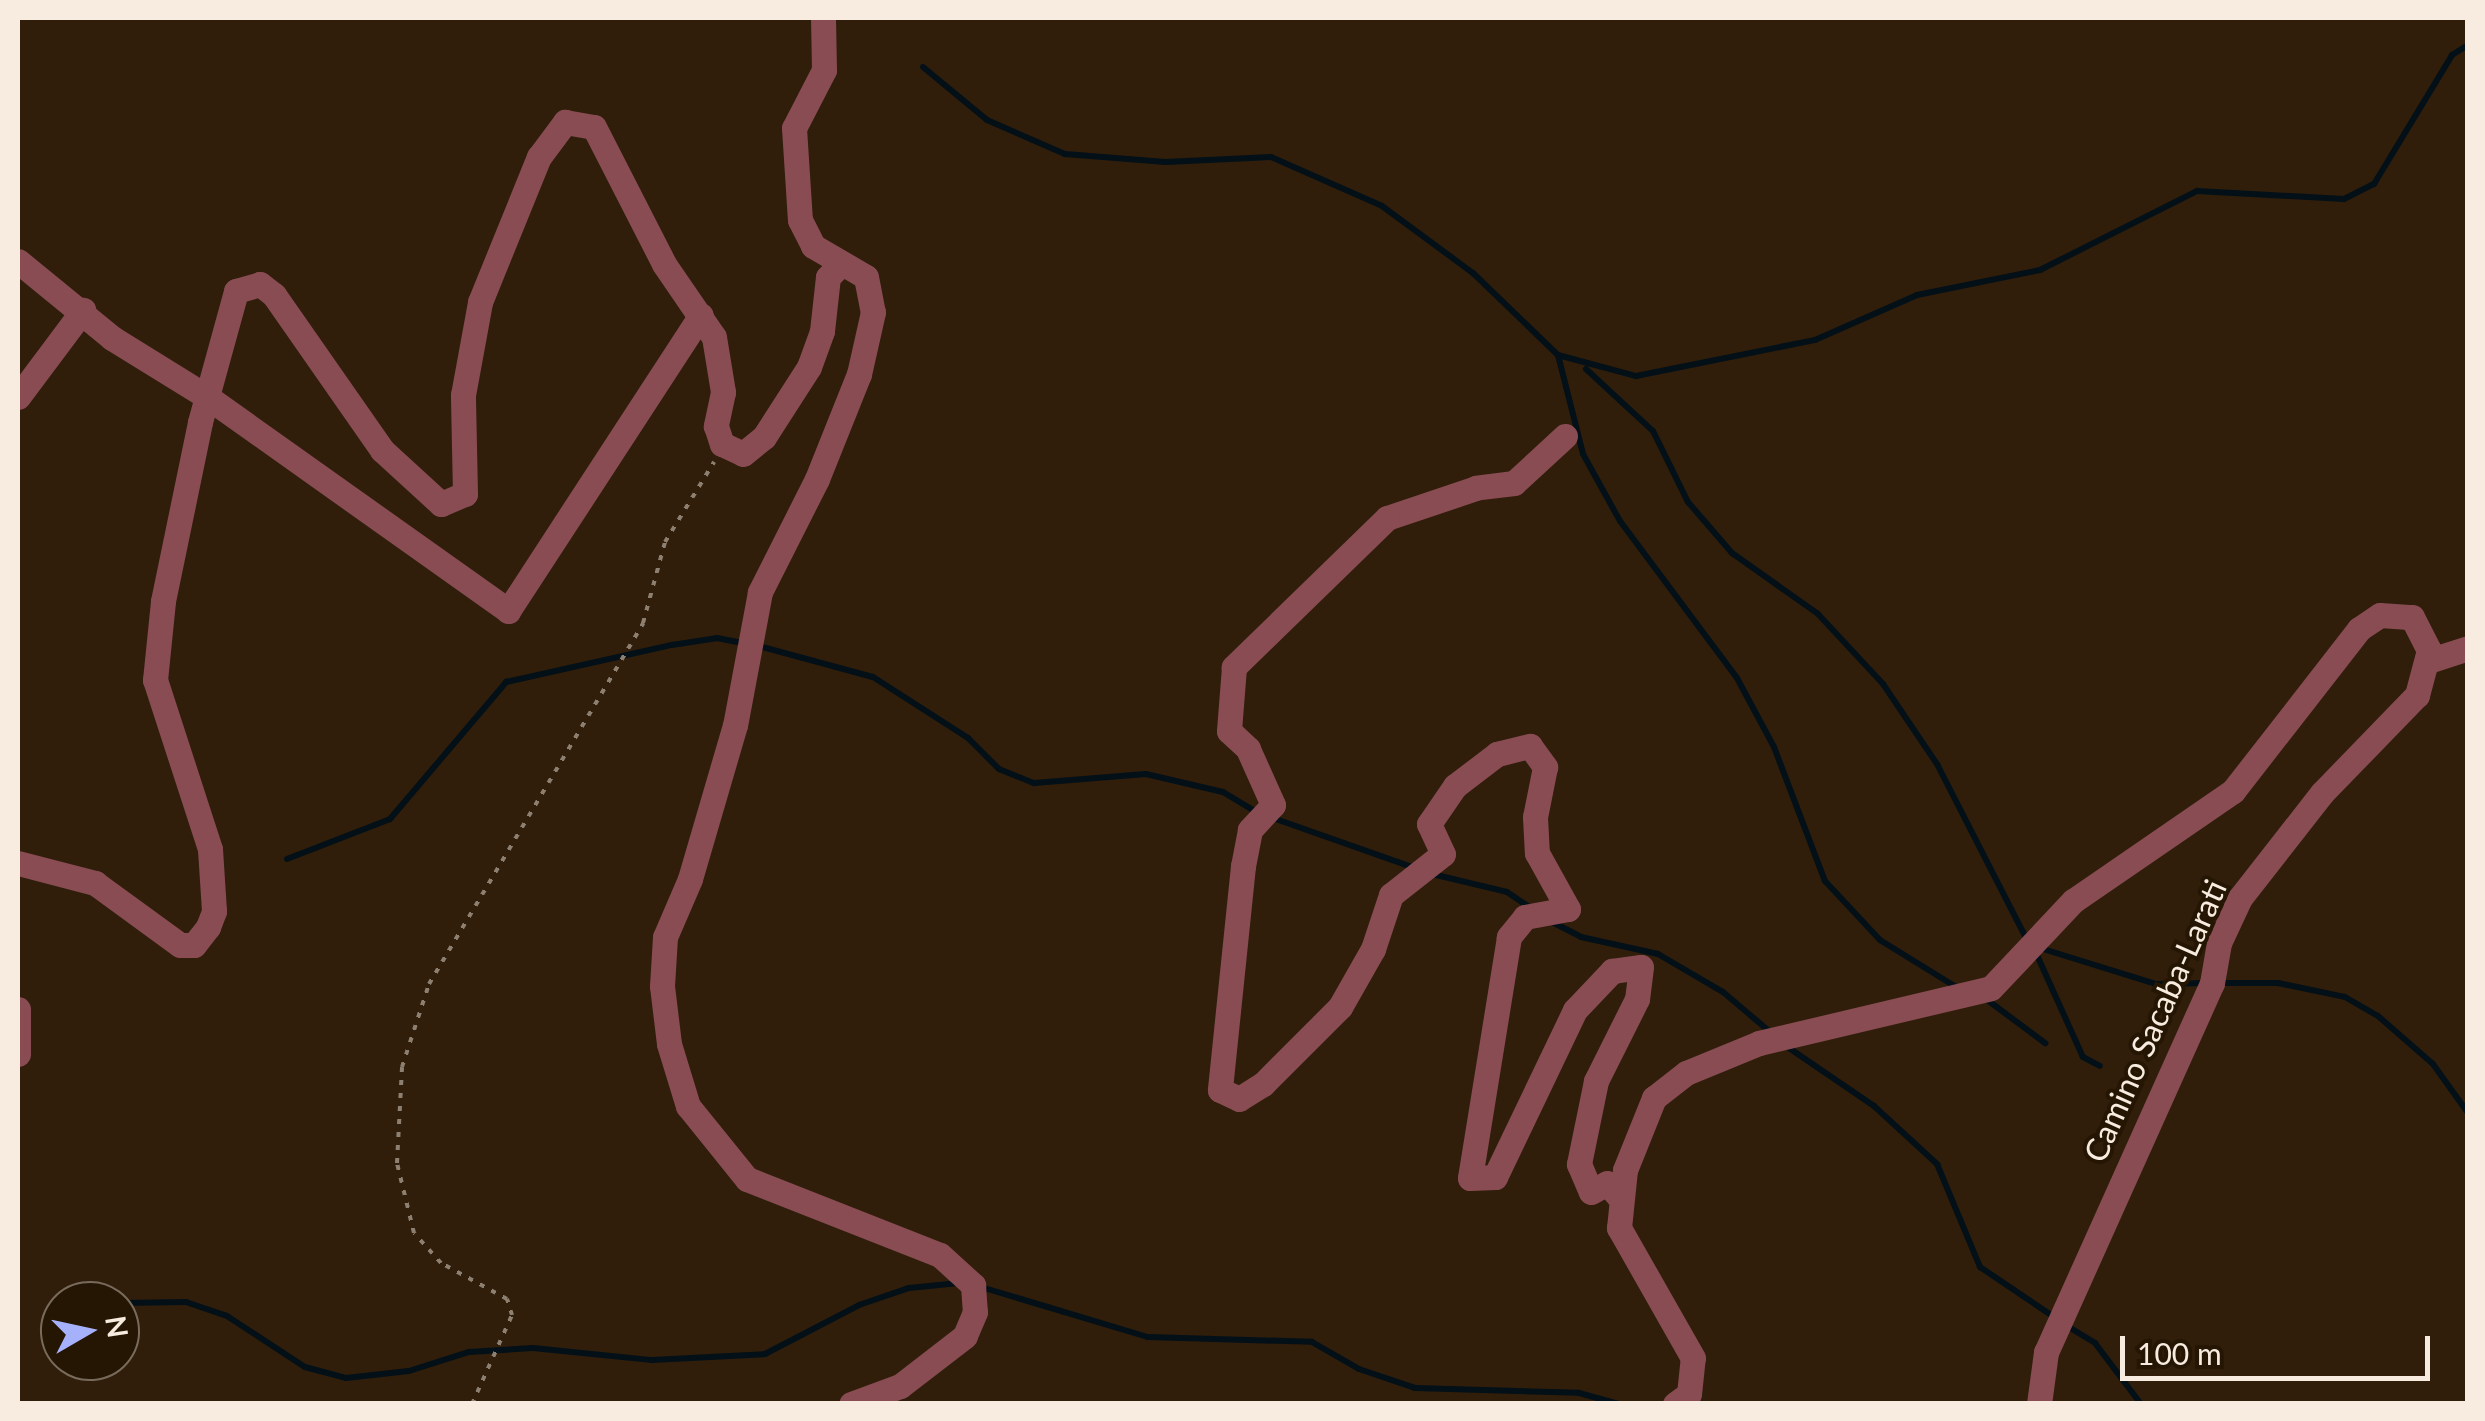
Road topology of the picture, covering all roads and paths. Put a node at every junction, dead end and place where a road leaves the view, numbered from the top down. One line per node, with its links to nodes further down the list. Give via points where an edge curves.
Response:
1 (823, 18): 3 (street, via 824,70 794,128 792,167 800,220 813,246)
2 (18, 261): 4 (street)
3 (839, 266): 9 (street, via 828,277 822,331 808,366 764,438 743,454); 17 (street, via 866,277 873,312 859,374 817,479 760,592 735,724 690,879 665,937 662,986 669,1044 688,1106 746,1179 940,1255 972,1285 976,1312 965,1336 900,1386)
4 (83, 310): 6 (street, via 112,338); 7 (street)
5 (701, 315): 6 (street, via 508,612); 6 (street, via 664,264 594,127 576,120 550,134 480,302 463,395 465,494 454,502 430,500 406,479 260,284 236,290 228,303); 9 (street, via 714,338)
6 (206, 396): 12 (street, via 163,600 155,680 210,848 214,911 208,927 194,945 180,945 94,883)
7 (18, 397)
8 (1565, 436): 15 (street, via 1514,483 1476,488 1387,518 1234,667 1229,730 1248,749 1274,805 1250,830 1246,848 1220,1090 1239,1099 1263,1084 1340,1007 1373,949 1391,895 1443,854 1429,824 1455,786 1497,754 1530,746 1545,768 1535,818 1537,853 1568,909 1526,917 1508,937 1470,1178 1495,1177 1575,1010 1612,972 1641,967 1636,998 1596,1081 1579,1164 1590,1192 1607,1183)
9 (722, 444): 16 (path, via 664,542 643,623 429,984 402,1068 397,1164 414,1233 441,1263 506,1299 512,1315)
10 (2468, 648): 11 (street)
11 (2428, 661): 15 (street, via 2412,618 2380,615 2358,629 2233,791 2072,901 1991,988 1866,1012 1686,1072 1654,1098 1636,1132); 19 (street, Camino Sacaba-Larati, via 2417,695 2322,793 2240,898 2219,944 2212,983 2186,1027 2046,1352)
12 (18, 863)
13 (18, 1009): 14 (street)
14 (18, 1054)
15 (1619, 1197): 18 (street, via 1628,1254 1674,1317 1693,1358 1689,1394)
16 (472, 1404)
17 (851, 1404)
18 (1675, 1404)
19 (2039, 1404)

